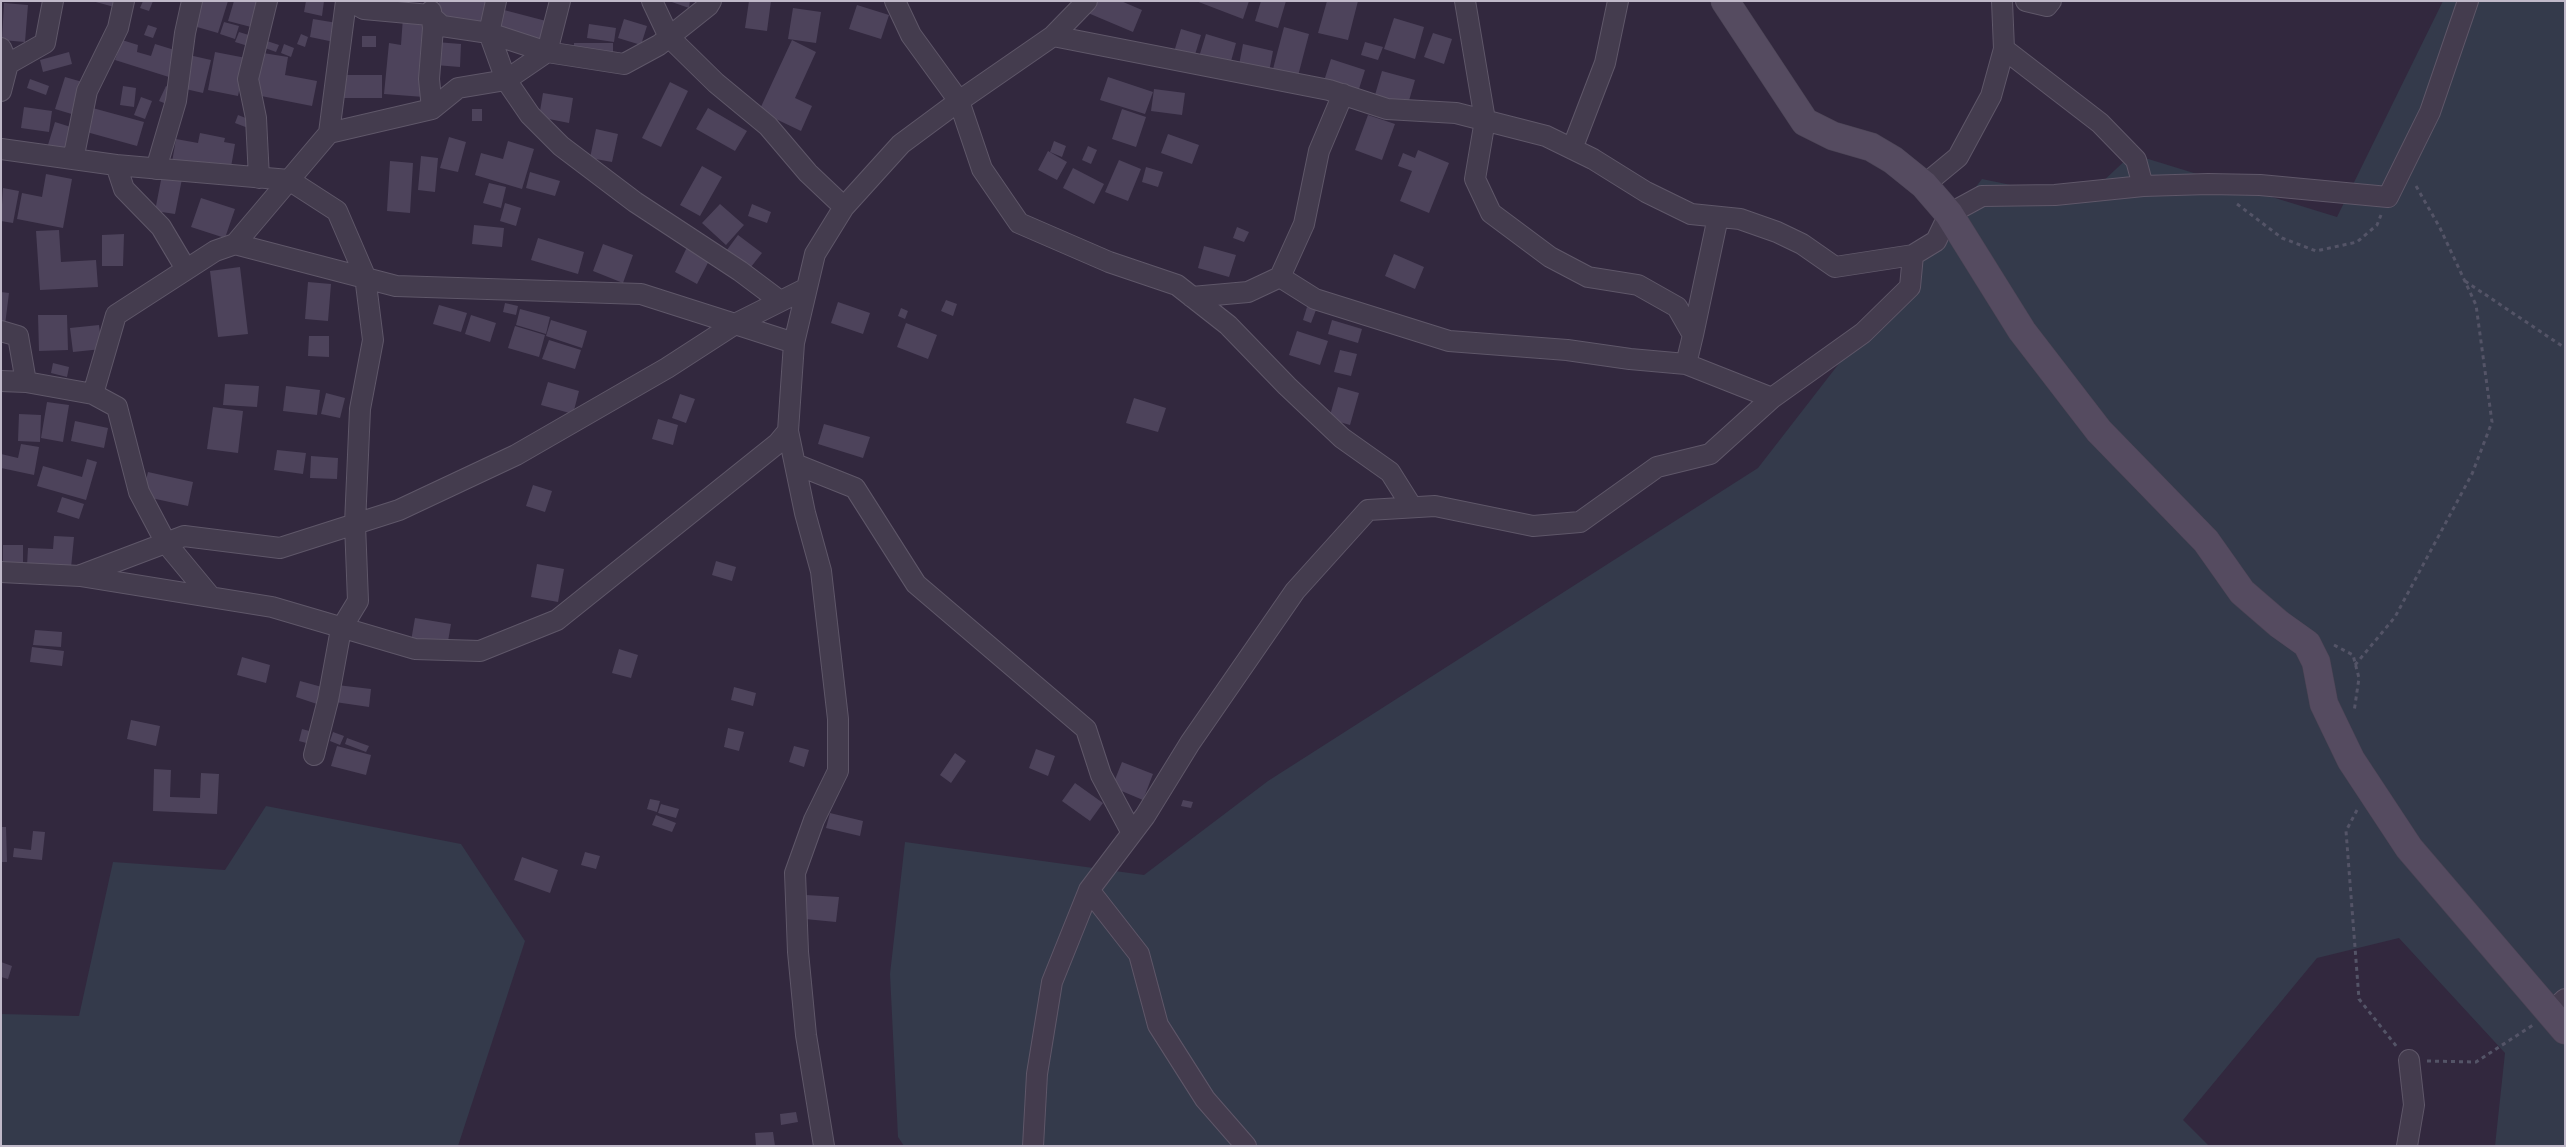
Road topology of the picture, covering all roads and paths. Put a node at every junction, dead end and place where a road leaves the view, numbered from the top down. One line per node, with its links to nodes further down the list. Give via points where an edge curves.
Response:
1 (53, 1): 26 (street, via 45,43)
2 (124, 1): 36 (street, via 118,28 87,91)
3 (192, 1): 39 (street, via 176,101)
4 (267, 1): 40 (street, via 248,78 256,118)
5 (346, 1): 33 (street)
6 (350, 1): 20 (street, via 364,9)
7 (496, 1): 21 (street)
8 (560, 1): 25 (street)
9 (652, 1): 23 (street)
10 (710, 1): 23 (street)
11 (895, 1): 30 (street, via 911,35)
12 (1087, 1): 22 (street)
13 (1465, 1): 32 (street)
14 (1618, 1): 35 (street, via 1606,63)
15 (1725, 1): 43 (street, via 1805,122 1833,136 1871,147)
16 (2002, 1): 24 (street)
17 (2026, 1): 18 (street, via 2047,6)
18 (2051, 1)
19 (2468, 1): 38 (street, via 2430,112)
20 (431, 8): 21 (street, via 442,26); 31 (street)
21 (489, 33): 25 (street); 27 (street)
22 (1053, 36): 29 (street); 30 (street)
23 (669, 37): 25 (street, via 624,64); 46 (street, via 716,83 768,126 808,173)
24 (2004, 49): 43 (street, via 1991,96 1958,157); 44 (street, via 2100,123 2136,160)
25 (547, 52): 27 (street)
26 (5, 56): 28 (street)
27 (506, 80): 31 (street, via 458,88); 57 (street, via 530,114 561,146 635,202)
28 (1, 91)
29 (1343, 94): 32 (street, via 1387,109 1456,113); 53 (street, via 1319,151 1304,224)
30 (959, 101): 46 (street, via 901,144); 56 (street, via 982,170 1019,222 1109,262 1177,285)
31 (432, 109): 33 (street)
32 (1485, 120): 35 (street, via 1546,136); 60 (street, via 1475,178 1491,213 1557,261 1588,276 1638,285 1677,307)
33 (329, 133): 41 (street)
34 (1, 149): 36 (street)
35 (1572, 149): 48 (street, via 1691,214)
36 (71, 158): 37 (street)
37 (116, 165): 39 (street); 51 (street, via 124,190 161,227)
38 (2404, 165): 45 (street); 54 (path, via 2440,228)
39 (156, 169): 40 (street)
40 (258, 178): 41 (street)
41 (288, 180): 49 (street); 52 (street, via 337,211)
42 (2208, 184): 44 (street); 45 (street, via 2260,185); 45 (path, via 2282,238 2316,251 2357,242 2377,225)
43 (1924, 185): 47 (street)
44 (2144, 186): 47 (street, via 1982,196)
45 (2388, 197)
46 (844, 206): 55 (street, via 815,254)
47 (1949, 214): 50 (street, via 1936,241); 79 (street, via 2022,331 2099,430 2206,541 2242,592 2306,644 2316,662 2324,704 2351,760)
48 (1718, 217): 50 (street, via 1740,219 1777,232 1802,244 1835,267); 60 (street)
49 (235, 244): 51 (street, via 215,251); 52 (street)
50 (1913, 255): 67 (street, via 1910,287 1863,334)
51 (186, 269): 66 (street, via 116,315)
52 (365, 276): 58 (street, via 396,286 641,294); 71 (street, via 373,340 360,409)
53 (1280, 277): 56 (street, via 1248,292); 63 (street, via 1315,299 1449,342 1568,350)
54 (2464, 281): 62 (path); 77 (path, via 2476,306 2492,422 2472,474 2395,617)
55 (807, 288): 57 (street); 61 (street)
56 (1192, 297): 70 (street, via 1228,325 1342,438 1390,472)
57 (780, 301): 58 (street)
58 (735, 324): 61 (street); 71 (street, via 667,368 516,455 399,510)
59 (1, 332): 65 (street, via 18,336)
60 (1693, 335): 63 (street)
61 (794, 343): 68 (street)
62 (2565, 348)
63 (1686, 364): 67 (street)
64 (1, 382): 65 (street)
65 (26, 382): 66 (street)
66 (93, 394): 72 (street, via 117,407 139,492)
67 (1772, 398): 70 (street, via 1710,454 1657,467 1580,522 1533,526 1436,506)
68 (788, 431): 69 (street); 76 (street, via 778,443 557,620 480,651 416,649)
69 (795, 464): 80 (street, via 855,488 916,584 1086,729 1102,775); 84 (street, via 821,571 838,719 838,771 814,820 795,873 806,1035)
70 (1412, 508): 80 (street, via 1368,510 1295,591)
71 (355, 524): 72 (street, via 280,548 184,536); 76 (street, via 358,601)
72 (166, 543): 74 (street); 75 (street)
73 (1, 572): 74 (street)
74 (80, 576): 75 (street)
75 (210, 596): 76 (street, via 272,607)
76 (341, 629): 78 (street)
77 (2355, 665)
78 (314, 755)
79 (2369, 787): 82 (street, via 2409,848); 83 (path, via 2346,831 2359,999)
80 (1132, 833): 81 (street)
81 (1089, 890): 85 (street, via 1052,982 1037,1074); 86 (street, via 1139,954 1158,1025 1205,1099)
82 (2560, 1014): 83 (path, via 2476,1062)
83 (2409, 1060): 87 (street, via 2414,1105)
84 (824, 1146)
85 (1033, 1146)
86 (1246, 1146)
87 (2407, 1146)

